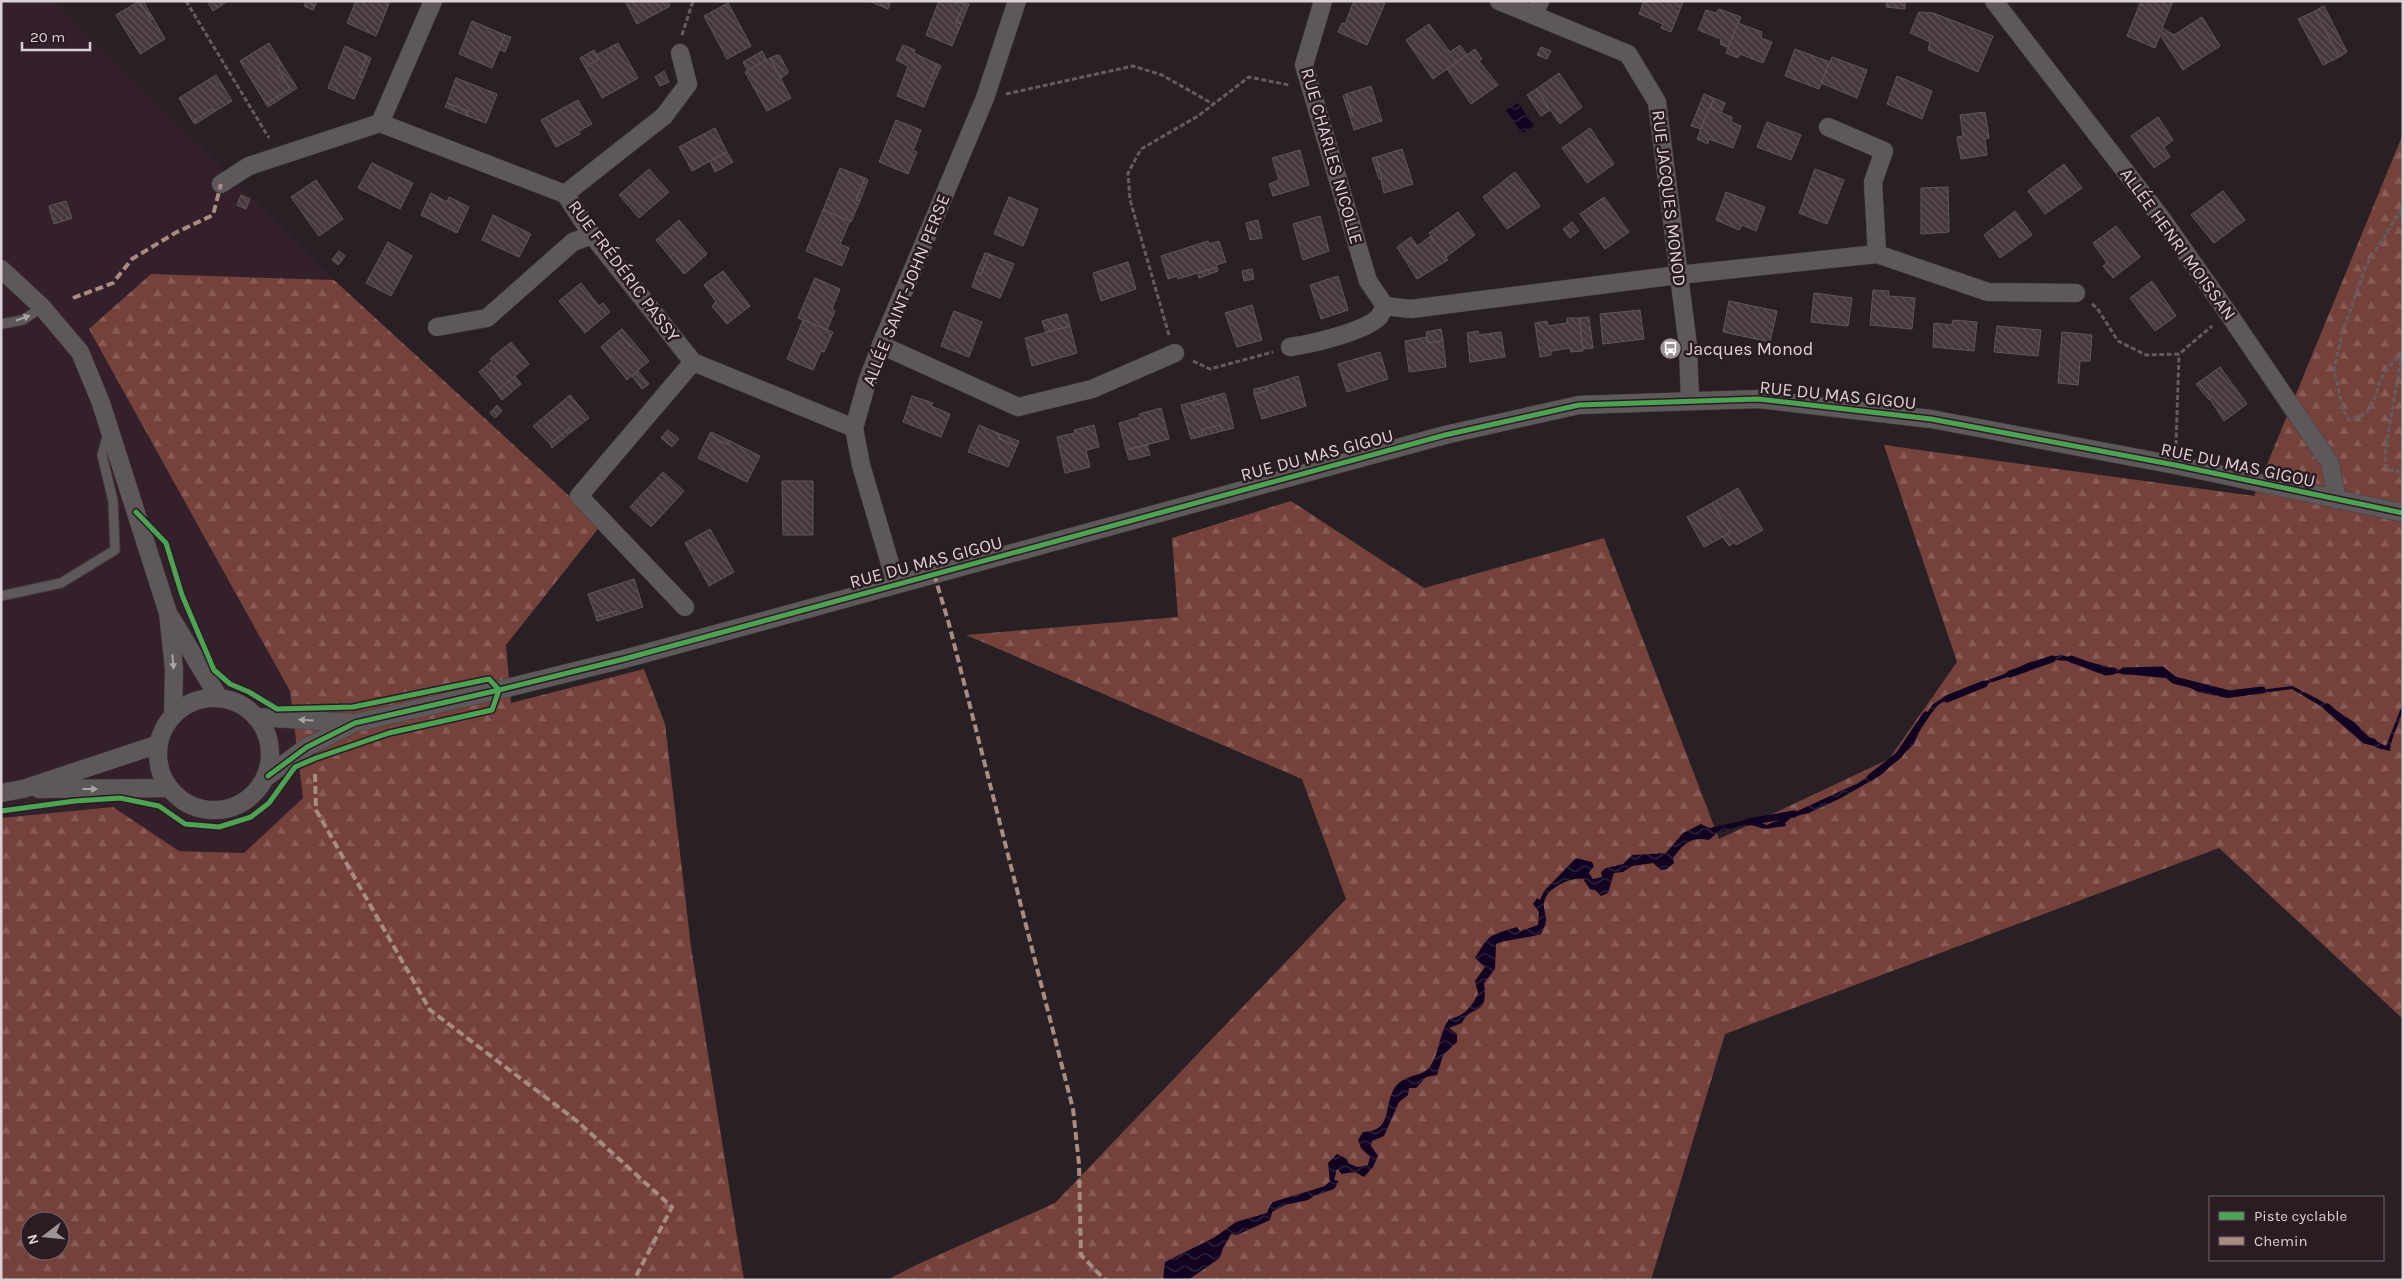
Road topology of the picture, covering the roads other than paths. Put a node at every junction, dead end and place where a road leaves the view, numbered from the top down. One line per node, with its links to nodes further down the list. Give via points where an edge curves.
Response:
1 (433, 1): 8 (street)
2 (1017, 1): 21 (street, ALLÉE SAINT-JOHN PERSE, via 985,98)
3 (1323, 1): 17 (street, RUE CHARLES NICOLLE, via 1304,65 1368,281)
4 (1499, 1): 6 (street, RUE JACQUES MONOD)
5 (1994, 1): 28 (street, ALLÉE HENRI MOISSAN, via 2162,219 2228,313 2330,463)
6 (1537, 8): 15 (street, RUE JACQUES MONOD, via 1628,54 1657,102)
7 (680, 53): 11 (street, via 688,84 664,116)
8 (380, 123): 10 (street, via 249,166); 11 (street, RUE FRÉDÉRIC PASSY)
9 (1828, 127): 13 (street, via 1884,151 1872,182)
10 (221, 184)
11 (565, 194): 12 (street, RUE FRÉDÉRIC PASSY)
12 (592, 235): 20 (street, via 573,242 487,318); 24 (street, RUE FRÉDÉRIC PASSY)
13 (1878, 254): 15 (street); 16 (street, via 1988,292)
14 (1, 269): 18 (street)
15 (1678, 275): 17 (street, via 1411,309); 25 (street, RUE JACQUES MONOD, via 1688,346)
16 (2076, 293)
17 (1385, 306): 22 (street, via 1379,317 1354,331)
18 (42, 307): 19 (lane, one-way to 18, via 23,320); 27 (street, via 80,352)
19 (1, 324)
20 (437, 327)
21 (880, 345): 23 (street, via 1018,407 1092,389); 26 (street, ALLÉE SAINT-JOHN PERSE)
22 (1290, 347)
23 (1175, 353)
24 (693, 362): 26 (street, RUE FRÉDÉRIC PASSY); 32 (street, via 579,496)
25 (1690, 400): 28 (street, RUE DU MAS GIGOU, via 1758,399 1931,419); 30 (street, RUE DU MAS GIGOU, via 1579,405 1445,435)
26 (854, 428): 30 (street, ALLÉE SAINT-JOHN PERSE, via 861,465)
27 (109, 429): 31 (lane, via 102,455 113,501 115,550 61,583); 33 (street)
28 (2336, 500): 29 (street, RUE DU MAS GIGOU)
29 (2403, 513)
30 (896, 584): 37 (street, RUE DU MAS GIGOU, via 615,661)
31 (1, 596)
32 (686, 607)
33 (168, 613): 34 (street); 35 (street, one-way to 35, via 174,669)
34 (219, 698): 35 (street, via 196,700); 36 (street, via 236,701)
35 (173, 715): 38 (street)
36 (256, 718): 37 (street, RUE DU MAS GIGOU, one-way to 36); 39 (street, via 267,740)
37 (355, 723): 39 (street, RUE DU MAS GIGOU, via 307,747)
38 (159, 744): 40 (street, via 160,764); 41 (street)
39 (268, 776): 40 (street, via 249,798 237,806 223,809 196,807)
40 (169, 788): 41 (street, one-way to 40)
41 (23, 789): 42 (street)
42 (1, 793)

